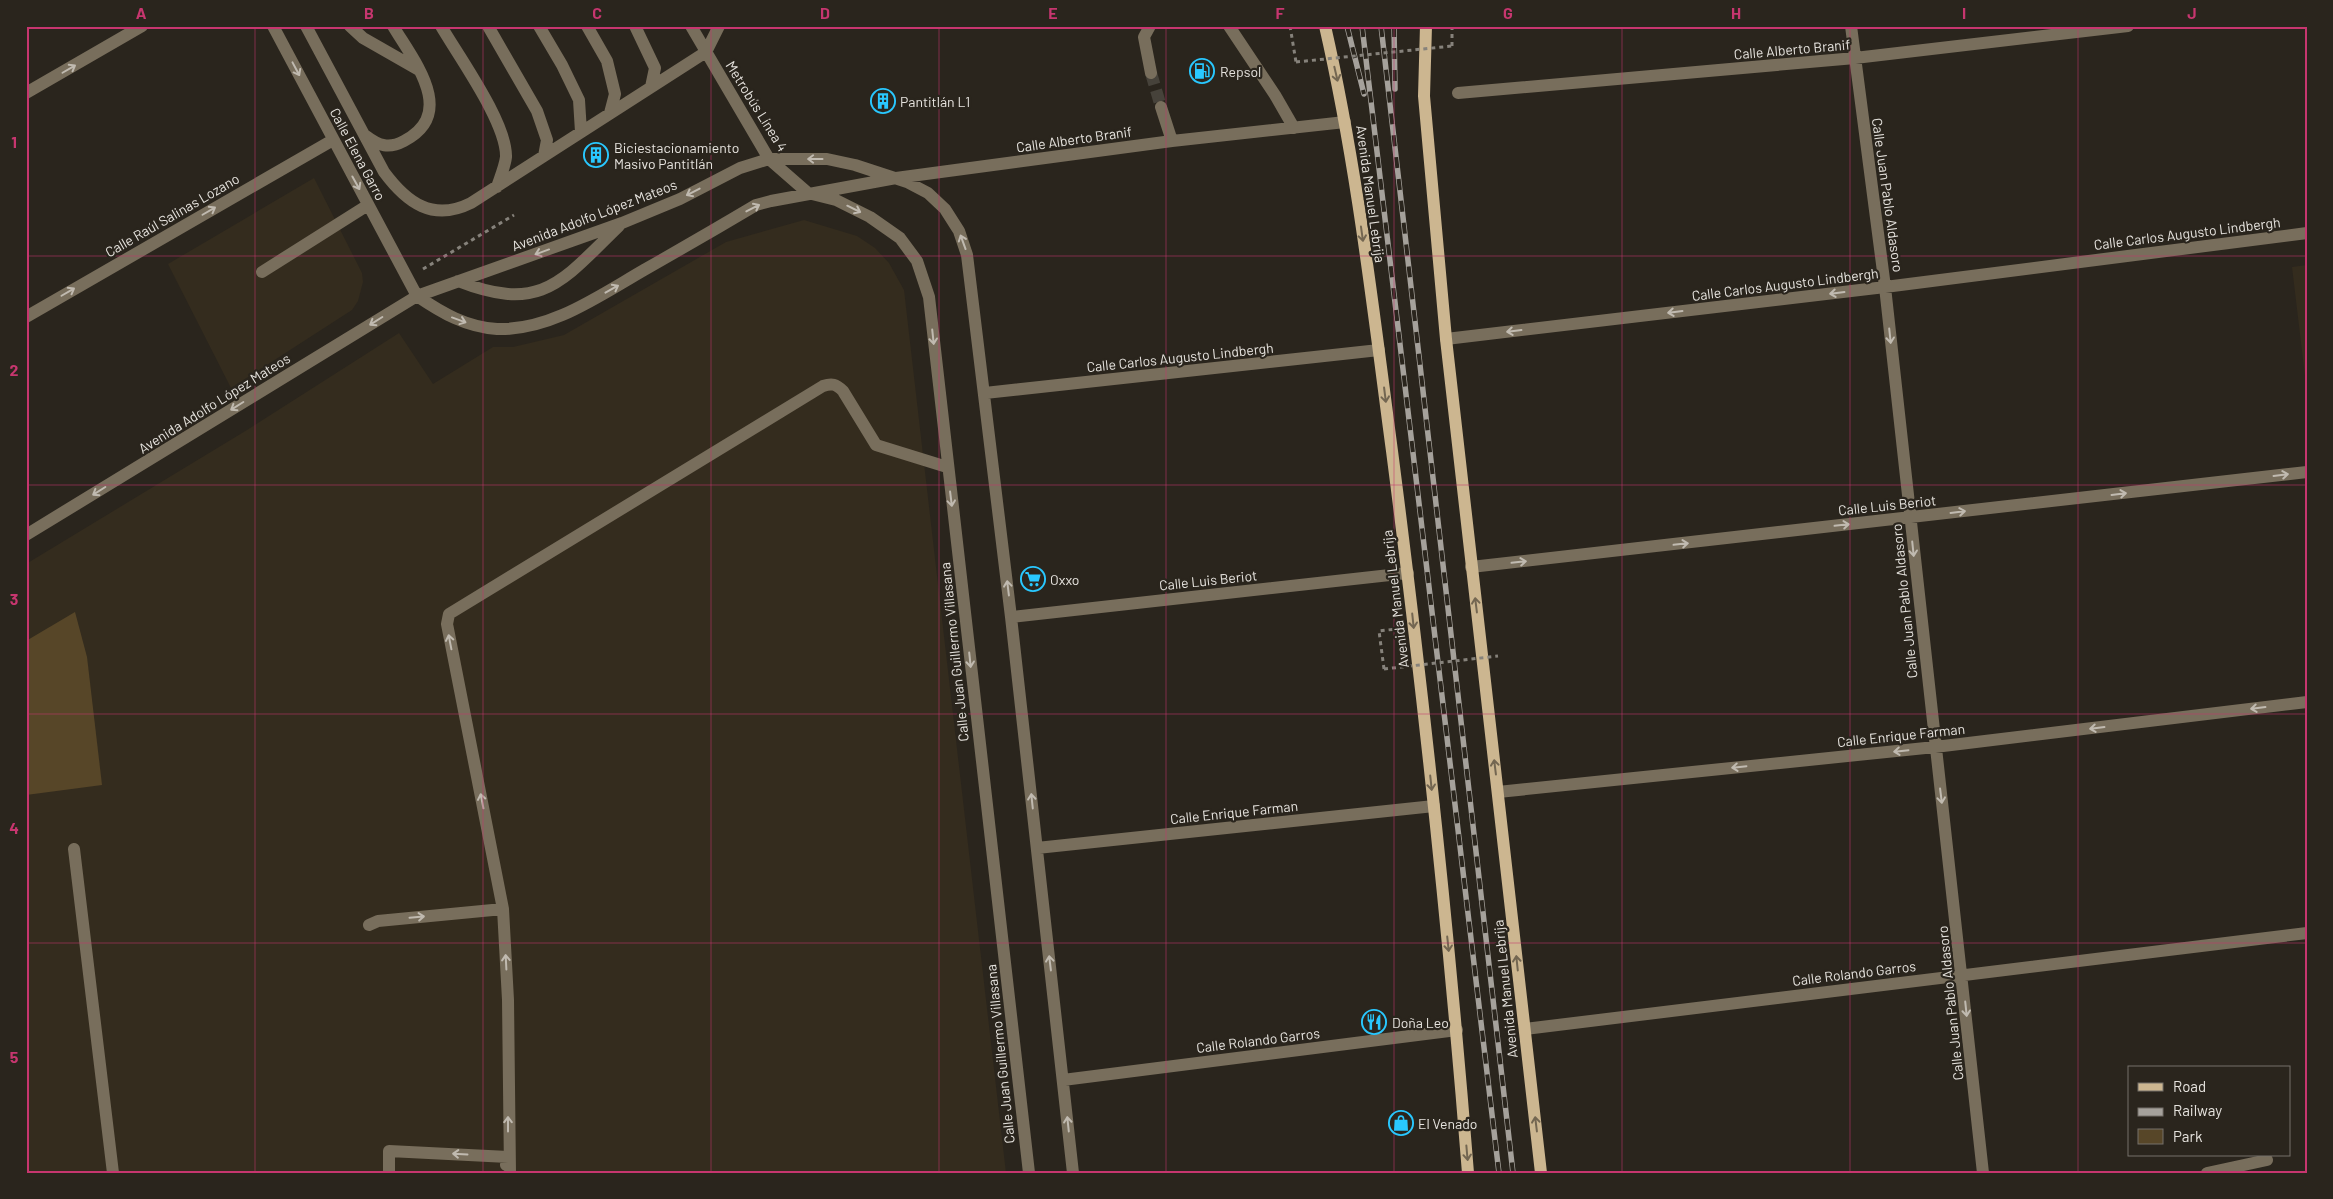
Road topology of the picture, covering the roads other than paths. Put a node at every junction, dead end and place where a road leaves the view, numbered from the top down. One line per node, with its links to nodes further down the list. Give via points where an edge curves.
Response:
1 (142, 26): 24 (street, one-way to 1)
2 (273, 26): 32 (street, Calle Elena Garro, one-way to 32)
3 (306, 26): 31 (street)
4 (350, 26): 21 (street, via 362,38)
5 (393, 26): 21 (street)
6 (441, 26): 37 (street, via 496,119 503,138 506,158)
7 (488, 26): 34 (street, via 537,111 546,140)
8 (539, 26): 30 (street, via 579,100)
9 (587, 26): 27 (street, via 607,61 615,94)
10 (635, 26): 23 (street, via 655,68)
11 (691, 26): 19 (street, Metrobús Línea 4)
12 (719, 26): 19 (street)
13 (1150, 26): 22 (street, via 1144,37)
14 (1229, 26): 29 (street)
15 (1325, 26): 28 (main road, Avenida Manuel Lebrija, one-way to 28)
16 (1426, 26): 47 (main road, Avenida Manuel Lebrija, via 1424,96)
17 (1851, 26): 20 (street, Calle Juan Pablo Aldasoro)
18 (2128, 26): 20 (street, Calle Alberto Branif)
19 (706, 52): 23 (street); 35 (street, Metrobús Línea 4)
20 (1855, 58): 25 (street, Calle Alberto Branif); 44 (street, Calle Juan Pablo Aldasoro)
21 (419, 70): 31 (street, via 428,84 431,100 424,122 417,131 399,144 387,146 377,144)
22 (1151, 73)
23 (651, 87): 27 (street)
24 (26, 93)
25 (1458, 93)
26 (1161, 107): 33 (street)
27 (610, 114): 30 (street)
28 (1345, 122): 29 (street, Calle Alberto Branif); 48 (main road, Avenida Manuel Lebrija, one-way to 48)
29 (1294, 128): 33 (street, Calle Alberto Branif)
30 (581, 132): 34 (street)
31 (364, 134): 37 (street, via 394,186 407,199 424,208 456,210)
32 (333, 140): 39 (street, Calle Elena Garro, one-way to 39); 46 (street, Calle Raúl Salinas Lozano, one-way to 32)
33 (1172, 141): 36 (street, Calle Alberto Branif)
34 (544, 156): 37 (street)
35 (770, 160): 36 (street, Avenida Adolfo López Mateos, one-way to 35, via 827,159); 38 (street, Metrobús Línea 4); 40 (street, Avenida Adolfo López Mateos, one-way to 40, via 740,168)
36 (896, 178): 38 (street, Calle Alberto Branif); 49 (street, one-way to 36, via 964,244 945,209 937,201 918,186)
37 (497, 187)
38 (808, 193): 45 (street, one-way to 38, via 444,315 473,325 497,329 545,321 570,312 756,205); 50 (street, Calle Juan Guillermo Villasana, one-way to 50, via 836,200 870,217 900,238 917,261 929,297)
39 (368, 205): 42 (street); 45 (street, Calle Elena Garro)
40 (622, 223): 43 (street, Avenida Adolfo López Mateos, one-way to 43); 43 (street, via 567,276 537,292 513,296)
41 (2307, 233): 44 (street, Calle Carlos Augusto Lindbergh)
42 (262, 272)
43 (458, 281): 45 (street, Avenida Adolfo López Mateos)
44 (1885, 287): 47 (street, Calle Carlos Augusto Lindbergh, one-way to 47); 52 (street, Calle Juan Pablo Aldasoro, one-way to 52)
45 (417, 296): 53 (street, Avenida Adolfo López Mateos, one-way to 53)
46 (26, 316)
47 (1446, 340): 54 (main road, Avenida Manuel Lebrija)
48 (1379, 350): 49 (street, Calle Carlos Augusto Lindbergh); 55 (main road, Avenida Manuel Lebrija, one-way to 55)
49 (984, 393): 56 (street, one-way to 49)
50 (947, 467): 63 (street, one-way to 50, via 447,624 453,610 830,384 843,391 876,445); 76 (street, Calle Juan Guillermo Villasana, one-way to 76)
51 (2307, 472): 52 (street, Calle Luis Beriot, one-way to 51)
52 (1910, 518): 54 (street, Calle Luis Beriot, one-way to 52); 58 (street, Calle Juan Pablo Aldasoro, one-way to 58)
53 (26, 535)
54 (1471, 567): 59 (main road, Avenida Manuel Lebrija, one-way to 54)
55 (1408, 573): 56 (street, Calle Luis Beriot); 60 (main road, Avenida Manuel Lebrija, one-way to 60)
56 (1011, 617): 61 (street, one-way to 56)
57 (2307, 702): 58 (street, Calle Enrique Farman, one-way to 58)
58 (1935, 747): 59 (street, Calle Enrique Farman, one-way to 59); 66 (street, Calle Juan Pablo Aldasoro, one-way to 66)
59 (1498, 792): 67 (main road, Avenida Manuel Lebrija, one-way to 59)
60 (1434, 806): 61 (street, Calle Enrique Farman); 68 (main road, Avenida Manuel Lebrija, one-way to 68)
61 (1037, 848): 69 (street, one-way to 61)
62 (74, 849): 72 (street)
63 (503, 909): 64 (street, one-way to 63, via 378,921); 70 (street, one-way to 63, via 508,1000)
64 (369, 925)
65 (2307, 933): 66 (street, Calle Rolando Garros)
66 (1962, 974): 67 (street, Calle Rolando Garros); 80 (street, Calle Juan Pablo Aldasoro, one-way to 80)
67 (1525, 1029): 79 (main road, Avenida Manuel Lebrija, one-way to 67)
68 (1457, 1030): 69 (street, Calle Rolando Garros); 78 (main road, Avenida Manuel Lebrija, one-way to 78)
69 (1063, 1080): 77 (street, one-way to 69)
70 (508, 1157): 73 (street, one-way to 73, via 389,1151); 74 (street); 75 (street)
71 (2267, 1160): 81 (street)
72 (113, 1173)
73 (389, 1173)
74 (505, 1173)
75 (510, 1173)
76 (1028, 1173)
77 (1073, 1173)
78 (1468, 1173)
79 (1541, 1173)
80 (1983, 1173)
81 (2207, 1173)

